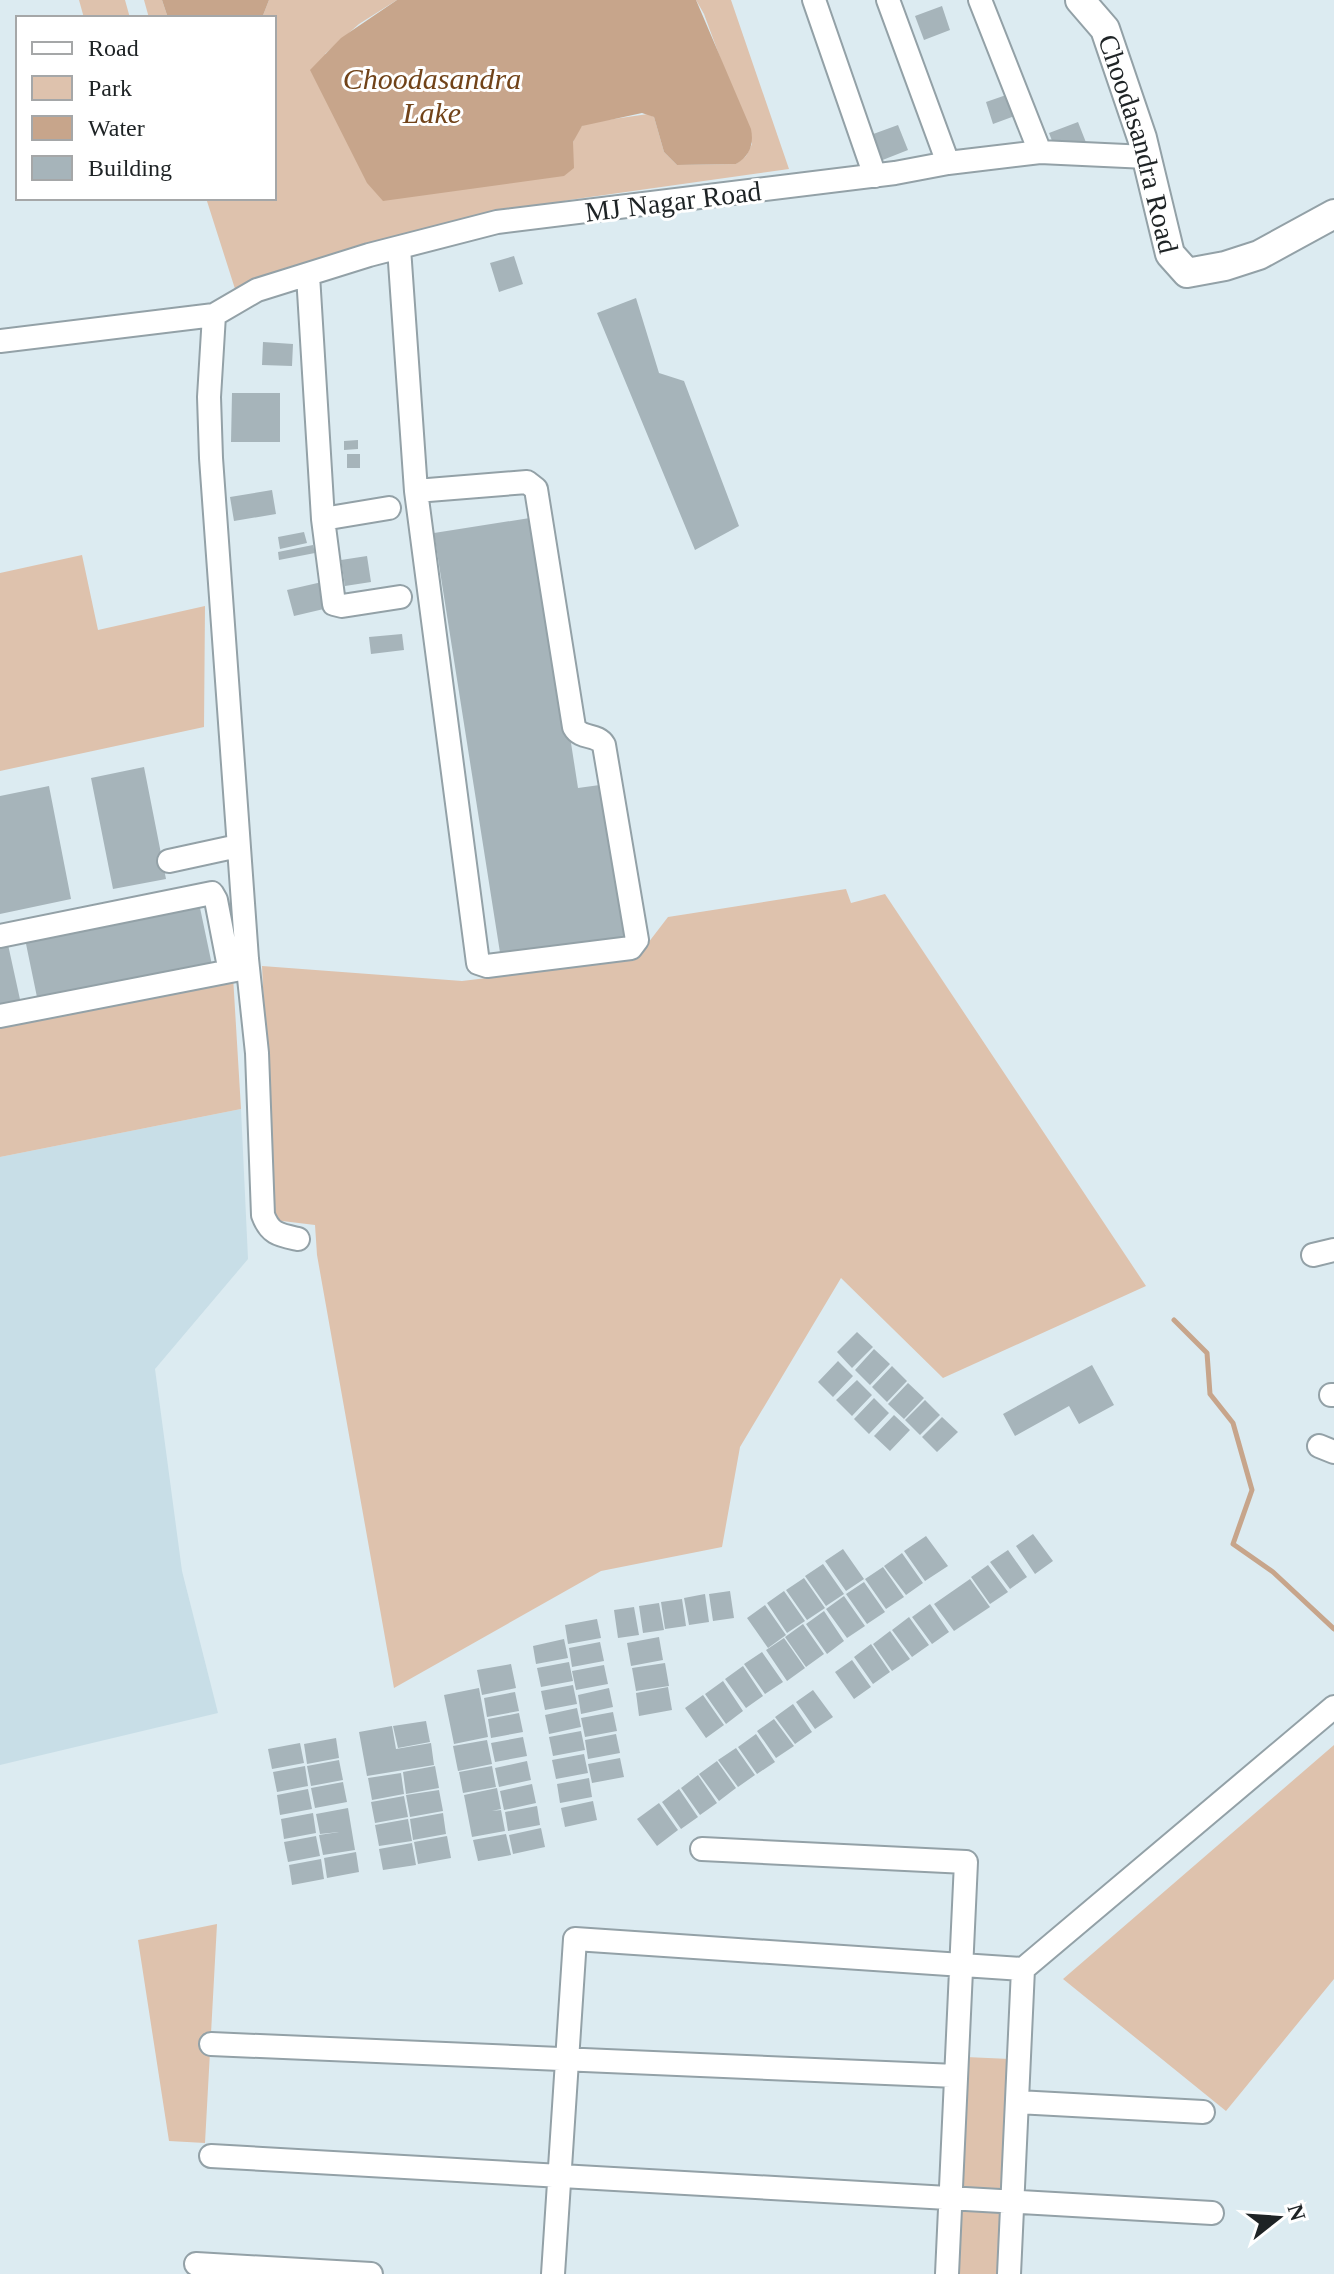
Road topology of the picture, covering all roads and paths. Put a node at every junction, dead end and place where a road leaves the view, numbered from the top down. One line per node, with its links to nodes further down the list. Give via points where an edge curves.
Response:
1 (814, 0): 8 (street)
2 (888, 0): 7 (street)
3 (980, 0): 5 (street)
4 (1080, 0): 6 (street, Choodasandra Road, via 1105,29)
5 (1040, 152): 6 (street, MJ Nagar Road); 7 (street, MJ Nagar Road)
6 (1147, 157): 9 (street, Choodasandra Road, via 1170,254 1187,273 1259,255)
7 (948, 163): 8 (street, MJ Nagar Road)
8 (875, 176): 10 (street, MJ Nagar Road, via 497,222)
9 (1334, 214)
10 (399, 248): 11 (street, MJ Nagar Road); 14 (street)
11 (308, 275): 12 (street, MJ Nagar Road, via 257,290); 16 (street)
12 (214, 315): 13 (street); 18 (street, via 211,458)
13 (0, 341)
14 (416, 491): 14 (street, via 478,963 631,948 637,940 604,745 574,727 536,489 527,482)
15 (389, 508): 16 (street)
16 (323, 519): 17 (street, via 334,604)
17 (400, 597)
18 (238, 846): 19 (street); 21 (street)
19 (169, 861)
20 (0, 936): 21 (street, via 212,893)
21 (238, 965): 22 (street); 23 (street, via 257,1053 263,1215 268,1227)
22 (0, 1016)
23 (298, 1239)
24 (1334, 1707): 27 (street)
25 (702, 1849): 26 (street, via 966,1862)
26 (962, 1965): 27 (street); 29 (street, via 575,1939); 30 (street)
27 (1023, 1969): 31 (street)
28 (211, 2044): 29 (street)
29 (567, 2059): 30 (street); 34 (street)
30 (956, 2076): 35 (street)
31 (1017, 2102): 32 (street); 36 (street)
32 (1203, 2112)
33 (211, 2156): 34 (street)
34 (560, 2176): 35 (street); 40 (street)
35 (951, 2198): 36 (street); 41 (street)
36 (1012, 2202): 37 (street); 42 (street)
37 (1212, 2213)
38 (196, 2264): 39 (street)
39 (371, 2274)
40 (553, 2274)
41 (947, 2274)
42 (1009, 2274)

